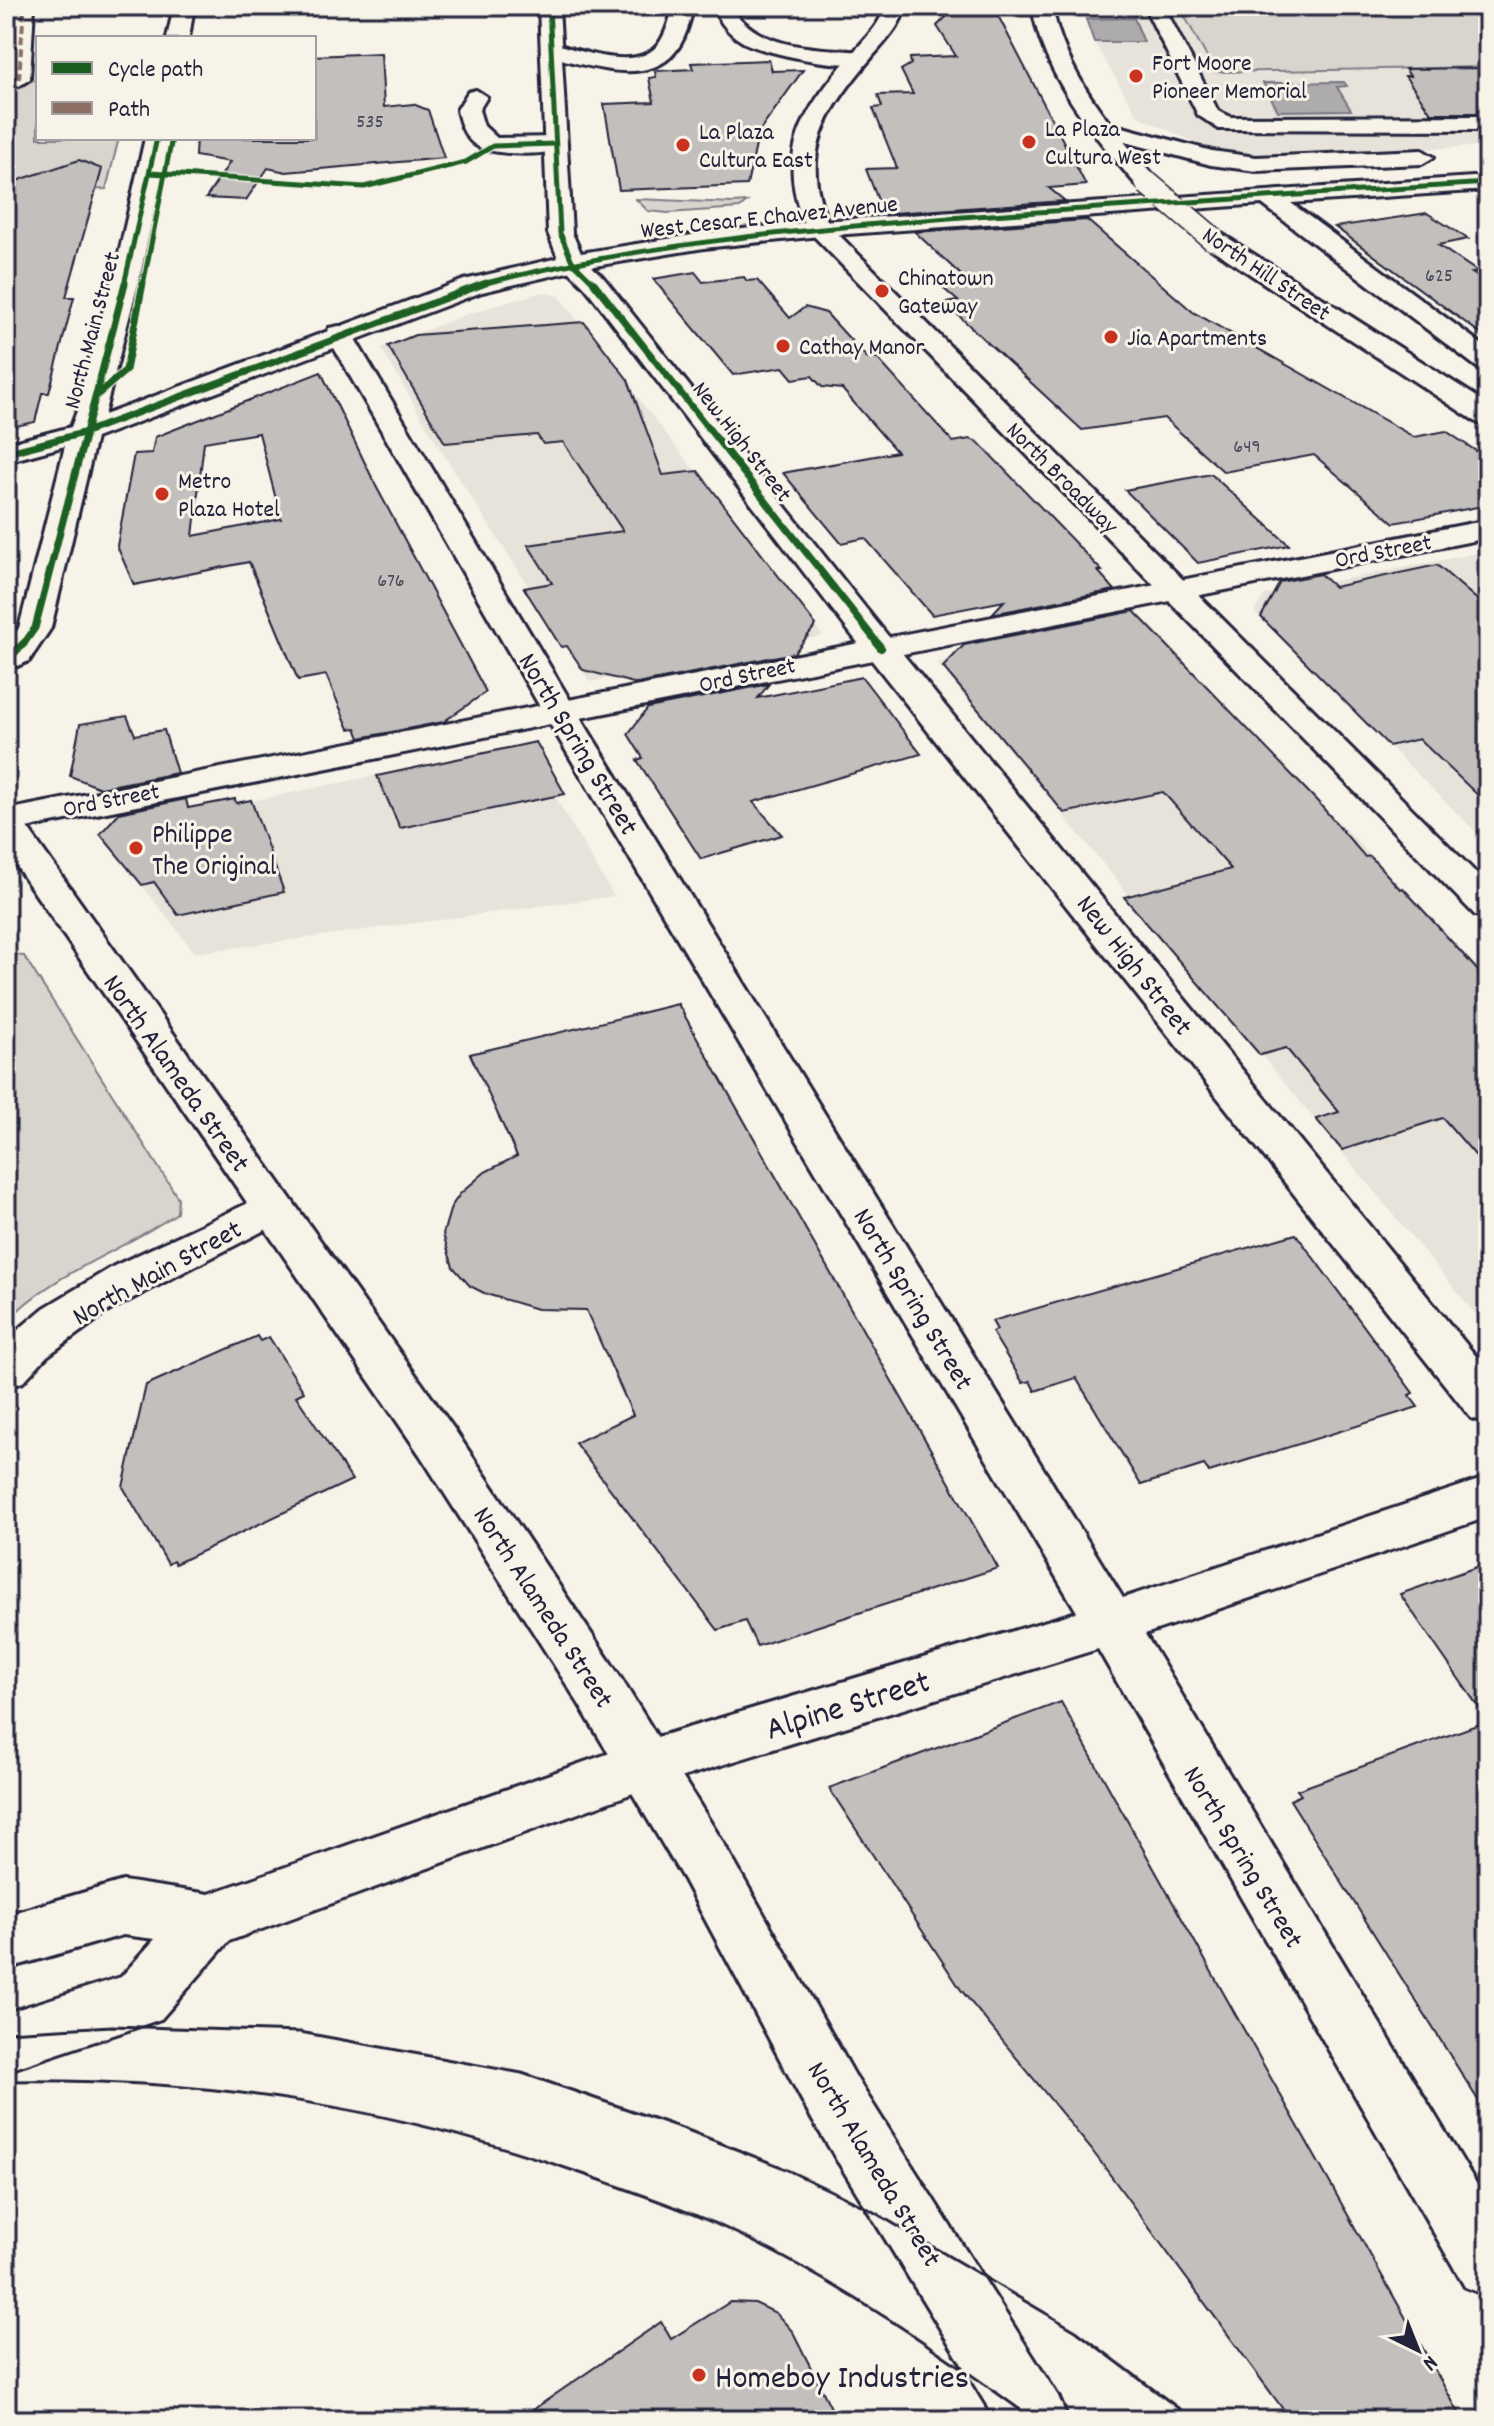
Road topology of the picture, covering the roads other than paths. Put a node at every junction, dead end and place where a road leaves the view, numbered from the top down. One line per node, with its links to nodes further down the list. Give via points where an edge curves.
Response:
1 (24, 6): 12 (main road)
2 (184, 6): 9 (main road)
3 (549, 6): 10 (main road)
4 (684, 6): 10 (main road, via 668,47 652,57 598,62)
5 (730, 6): 11 (main road, via 727,16 733,27 752,39 780,48)
6 (896, 6): 11 (main road, North Broadway)
7 (1042, 6): 15 (main road, North Hill Street, via 1051,43)
8 (1154, 6): 14 (main road, via 1209,115 1227,124)
9 (178, 36)
10 (552, 49): 17 (main road)
11 (860, 58): 21 (main road, North Broadway, via 823,105 804,145 801,184)
12 (19, 79)
13 (476, 97): 17 (main road, via 468,110 471,131 482,142)
14 (1488, 123)
15 (1104, 129): 18 (main road, via 1211,158 1256,164); 25 (main road, North Hill Street, bridge, via 1147,183 1213,239)
16 (157, 140): 26 (main road, North Main Street, via 97,395)
17 (555, 144): 22 (main road, via 560,233)
18 (1443, 156)
19 (1488, 183): 20 (main road, West Cesar E Chavez Avenue)
20 (1269, 198): 21 (main road, West Cesar E Chavez Avenue); 24 (main road)
21 (818, 228): 22 (main road, West Cesar E Chavez Avenue, via 677,242); 29 (main road, North Broadway)
22 (572, 261): 23 (main road, West Cesar E Chavez Avenue, via 473,286); 30 (main road, New High Street, via 594,282)
23 (339, 334): 26 (main road, West Cesar E Chavez Avenue); 32 (main road, North Spring Street)
24 (1488, 362)
25 (1488, 417)
26 (83, 433): 27 (main road, West Cesar E Chavez Avenue); 31 (main road, North Main Street, via 35,628)
27 (6, 453)
28 (1488, 529): 29 (main road, Ord Street)
29 (1175, 590): 30 (main road, Ord Street); 34 (main road, North Broadway)
30 (881, 648): 32 (main road, Ord Street); 37 (main road, New High Street)
31 (6, 661)
32 (560, 712): 33 (main road, Ord Street); 39 (main road, North Spring Street)
33 (6, 822): 35 (main road, North Alameda Street)
34 (1488, 907)
35 (272, 1207): 36 (main road, North Main Street, via 125,1281 69,1317); 40 (main road, North Alameda Street, via 437,1442)
36 (6, 1369)
37 (1488, 1405)
38 (1488, 1497): 39 (main road, Alpine Street)
39 (1109, 1624): 40 (main road, Alpine Street); 44 (main road, North Spring Street)
40 (647, 1764): 41 (main road, Alpine Street); 45 (main road, North Alameda Street, via 835,2100)
41 (209, 1921): 42 (main road, Alpine Street, via 123,1908); 43 (main road, Alpine Street, via 140,1999)
42 (6, 1942)
43 (6, 2042)
44 (1488, 2264)
45 (1034, 2420)

